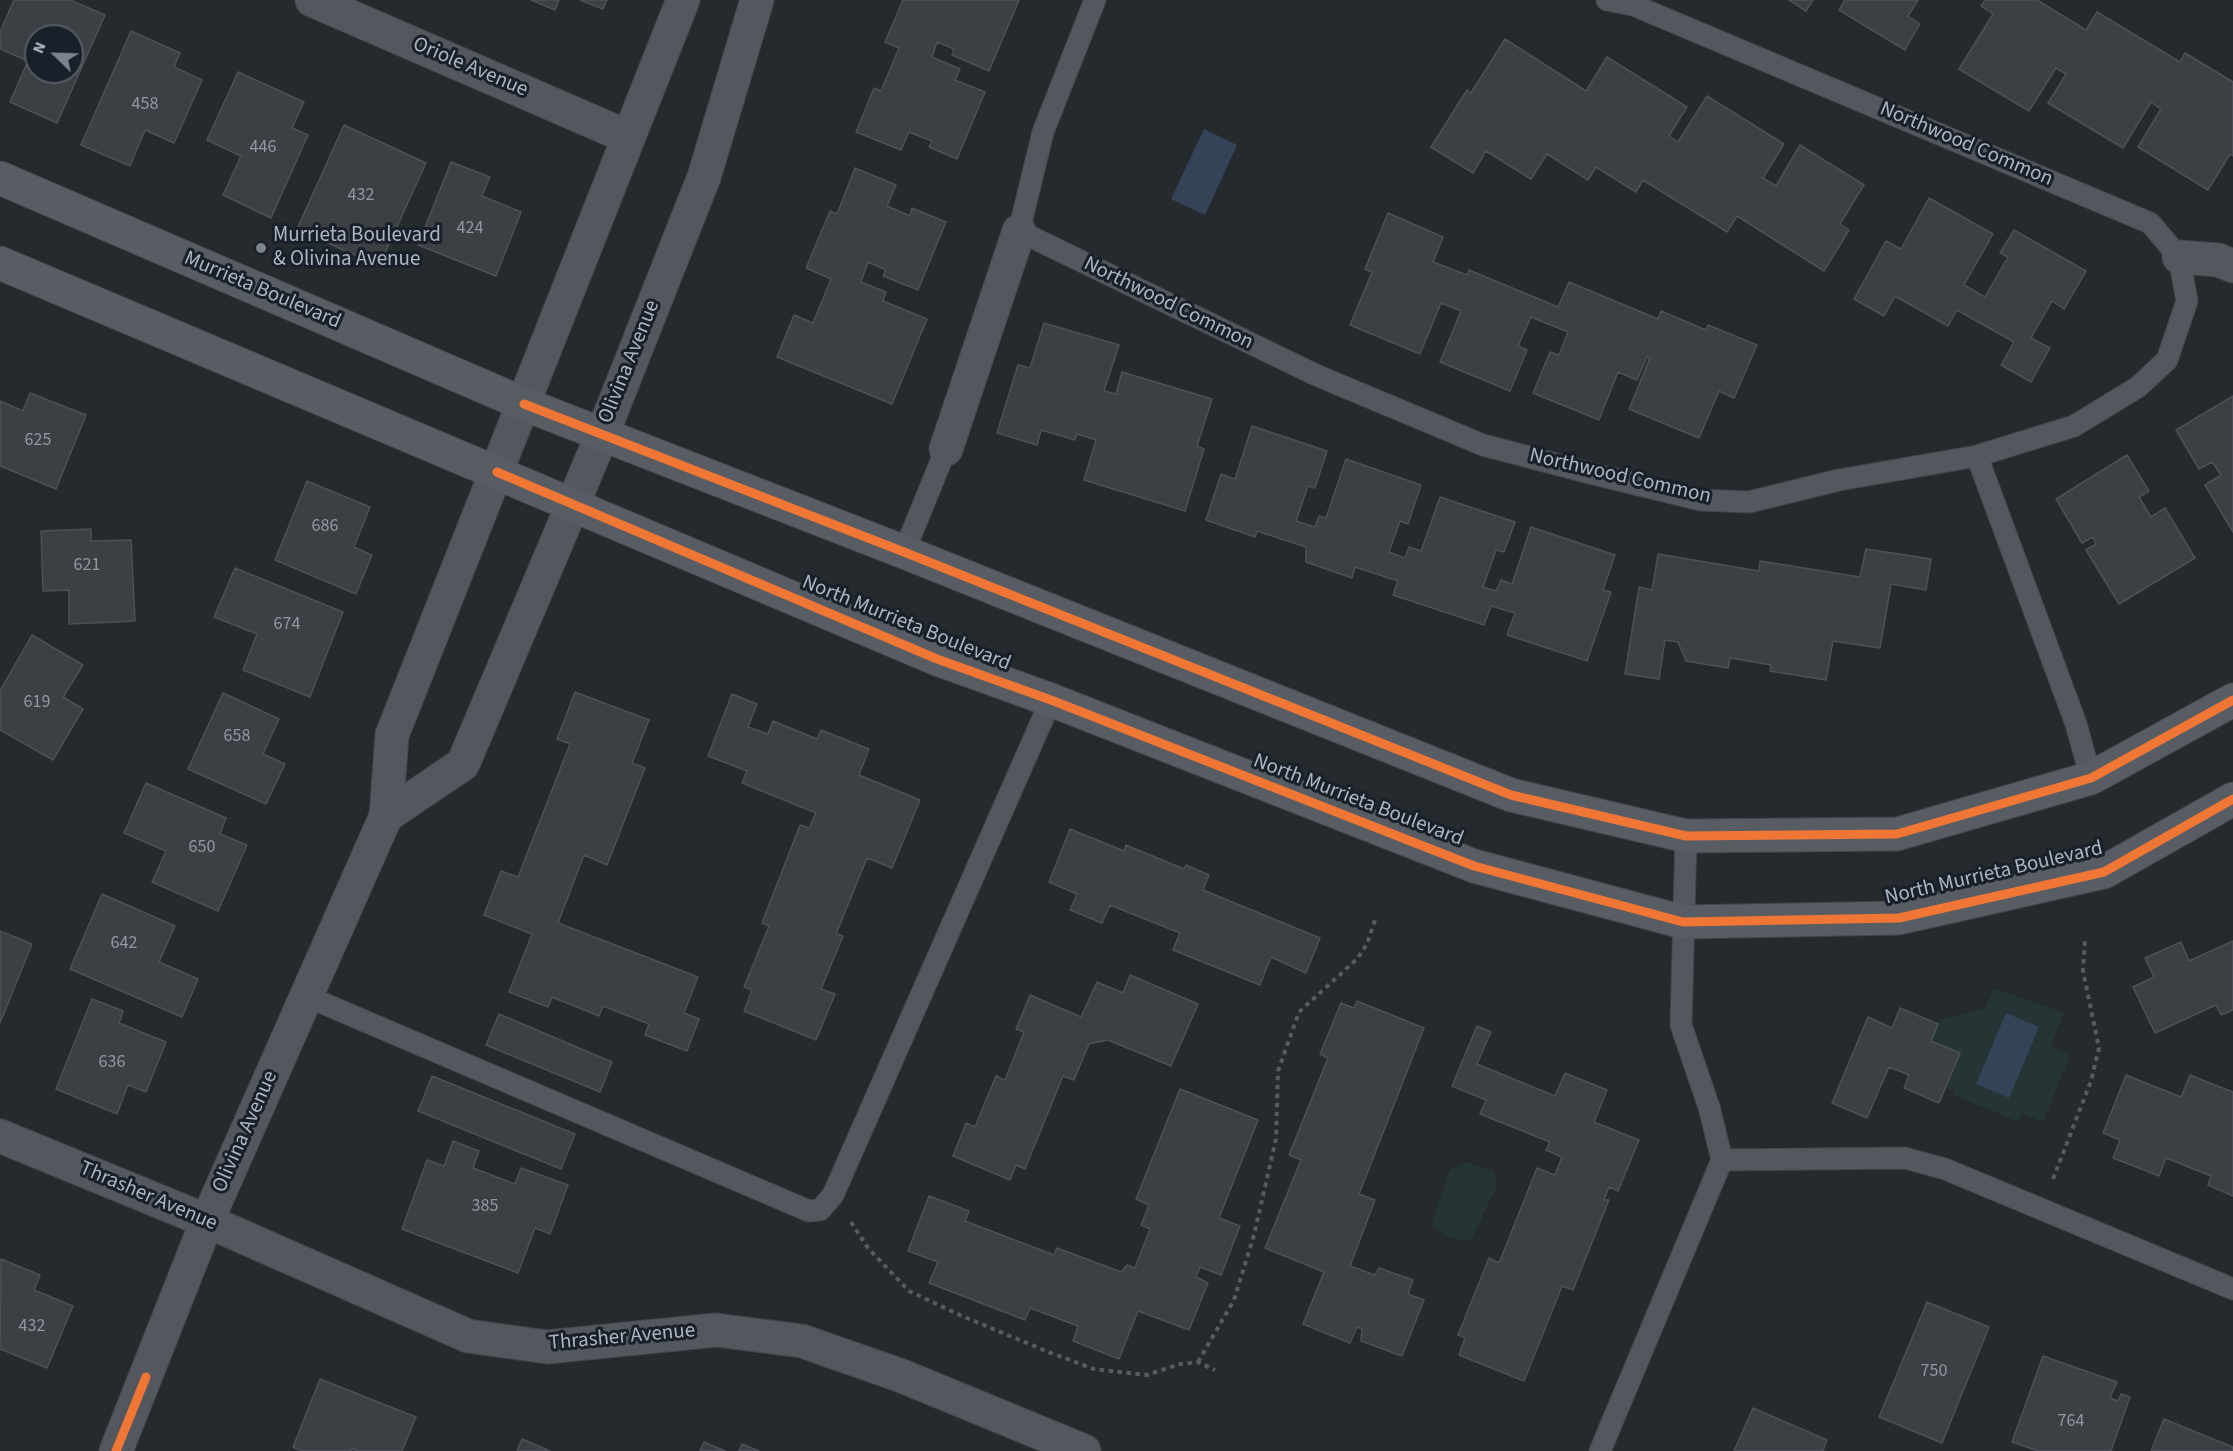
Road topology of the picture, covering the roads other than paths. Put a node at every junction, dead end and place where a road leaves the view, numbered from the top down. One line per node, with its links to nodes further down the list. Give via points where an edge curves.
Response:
1 (312, 0): 6 (street, Oriole Avenue)
2 (683, 0): 6 (street, Olivina Avenue)
3 (757, 0): 13 (street, Olivina Avenue, via 704,177)
4 (1095, 0): 8 (lane, via 1043,132)
5 (1607, 0): 9 (lane, Northwood Common, via 1633,5 2150,223)
6 (628, 137): 12 (street, Olivina Avenue)
7 (0, 178): 12 (main road, Murrieta Boulevard)
8 (1019, 231): 14 (street); 15 (lane, Northwood Common, via 1316,375 1483,445 1701,500 1749,502 1839,480)
9 (2179, 257): 11 (street, via 2218,260); 15 (lane, Northwood Common, via 2187,301 2167,360 2138,387 2074,426)
10 (0, 263): 16 (main road)
11 (2233, 266)
12 (524, 404): 13 (main road); 16 (street, Olivina Avenue)
13 (602, 435): 17 (street, Olivina Avenue); 18 (main road)
14 (946, 449): 18 (lane)
15 (1977, 456): 21 (lane, via 2076,724)
16 (497, 472): 17 (main road, North Murrieta Boulevard); 23 (street, Olivina Avenue, via 392,735)
17 (573, 504): 19 (main road, North Murrieta Boulevard, via 937,659); 23 (street, Olivina Avenue, via 463,764)
18 (904, 552): 24 (main road, via 1511,795)
19 (1051, 700): 25 (main road, North Murrieta Boulevard, via 1474,866); 26 (lane, via 833,1195 820,1210 808,1211)
20 (2233, 700): 21 (main road)
21 (2091, 778): 24 (main road, via 1898,834)
22 (2233, 799): 25 (main road, North Murrieta Boulevard, via 2104,872 1899,918)
23 (386, 816): 26 (street, Olivina Avenue)
24 (1686, 836): 25 (lane)
25 (1683, 922): 28 (lane, via 1681,1025)
26 (306, 996): 29 (street, Olivina Avenue)
27 (0, 1136): 29 (street, Thrasher Avenue)
28 (1722, 1160): 30 (lane, via 1905,1158 1945,1169); 33 (lane)
29 (207, 1221): 31 (street, Olivina Avenue); 32 (street, Thrasher Avenue, via 468,1336 547,1347 716,1330 802,1341 902,1376)
30 (2233, 1289)
31 (116, 1451)
32 (1084, 1451)
33 (1600, 1451)

